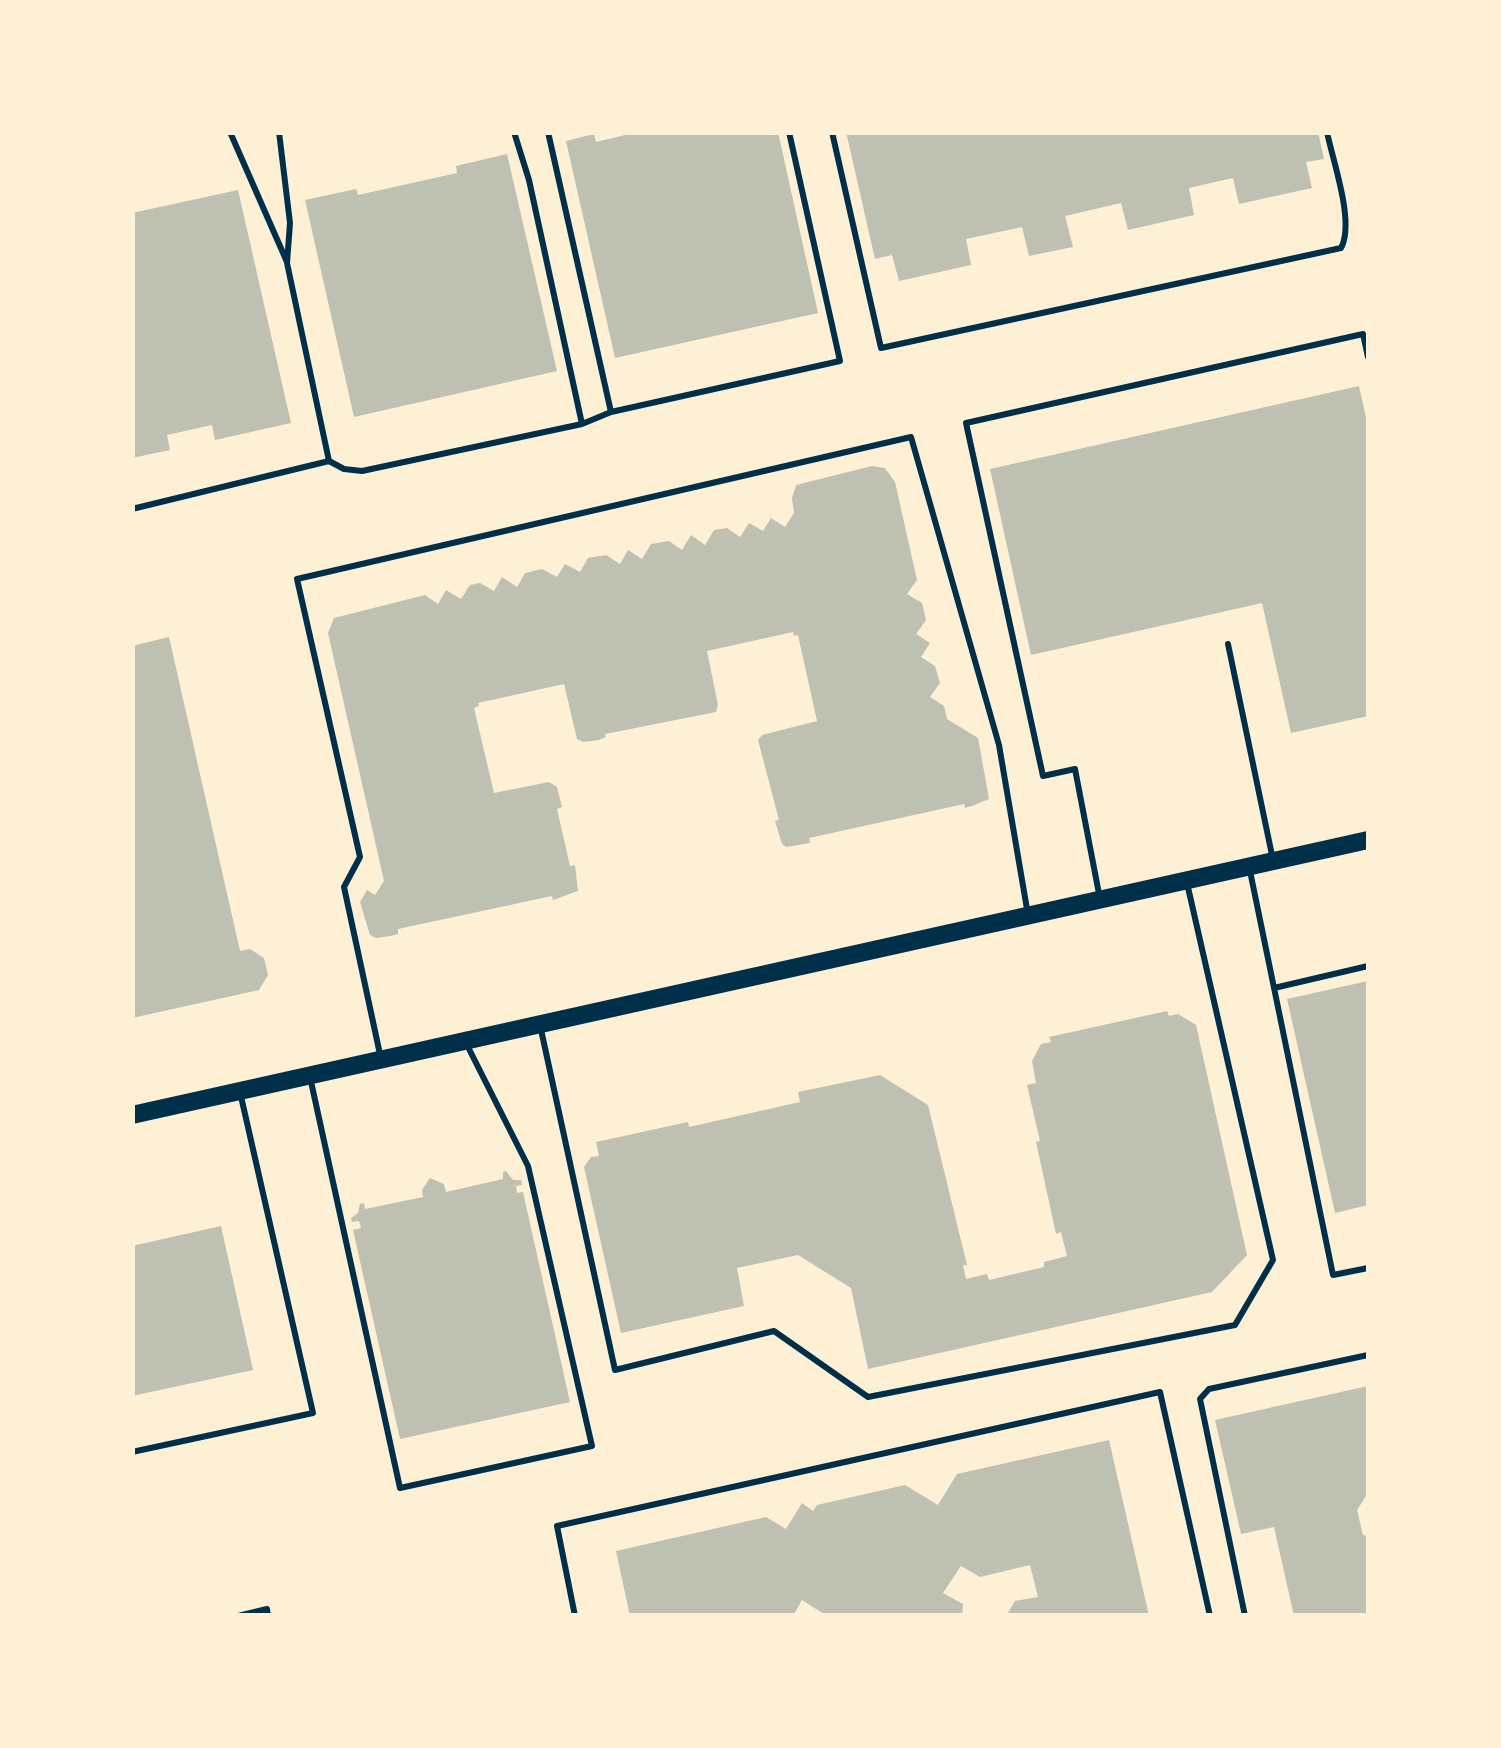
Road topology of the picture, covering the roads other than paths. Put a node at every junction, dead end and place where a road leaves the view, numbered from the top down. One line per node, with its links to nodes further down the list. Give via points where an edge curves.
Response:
1 (230, 132): 8 (lane)
2 (279, 132): 8 (lane, via 290,209)
3 (514, 132): 11 (lane)
4 (548, 132): 10 (lane)
5 (789, 132): 10 (lane, via 840,360)
6 (832, 132): 7 (lane, via 881,348 1342,248 1346,219)
7 (1327, 132)
8 (287, 263): 12 (lane)
9 (1368, 358): 19 (lane, via 1364,334 966,423 1043,776 1075,769)
10 (611, 412): 11 (lane)
11 (582, 424): 12 (lane, via 362,471)
12 (328, 461): 13 (lane)
13 (132, 509)
14 (1228, 644): 16 (lane)
15 (1368, 840): 16 (street)
16 (1273, 862): 17 (street)
17 (1249, 867): 18 (street); 22 (lane)
18 (1186, 881): 19 (street); 23 (lane, via 1273,1260 1235,1325 868,1397 774,1331 615,1370)
19 (1100, 900): 20 (street)
20 (1028, 916): 23 (street); 25 (lane, via 1007,777 976,662 911,437 892,441 297,579 360,857 344,887)
21 (1368, 966): 22 (lane)
22 (1274, 988): 29 (lane, via 1333,1275)
23 (540, 1024): 24 (street)
24 (465, 1040): 25 (street); 26 (lane, via 528,1166 592,1446 400,1488)
25 (382, 1059): 26 (street)
26 (310, 1075): 27 (street)
27 (240, 1090): 28 (street); 31 (lane, via 313,1413)
28 (132, 1115)
29 (1368, 1268)
30 (1368, 1355): 36 (lane, via 1209,1389 1200,1398)
31 (132, 1452)
32 (238, 1616): 33 (lane, via 267,1609)
33 (268, 1616)
34 (575, 1616): 35 (lane, via 557,1526 1160,1392)
35 (1210, 1616)
36 (1244, 1616)

